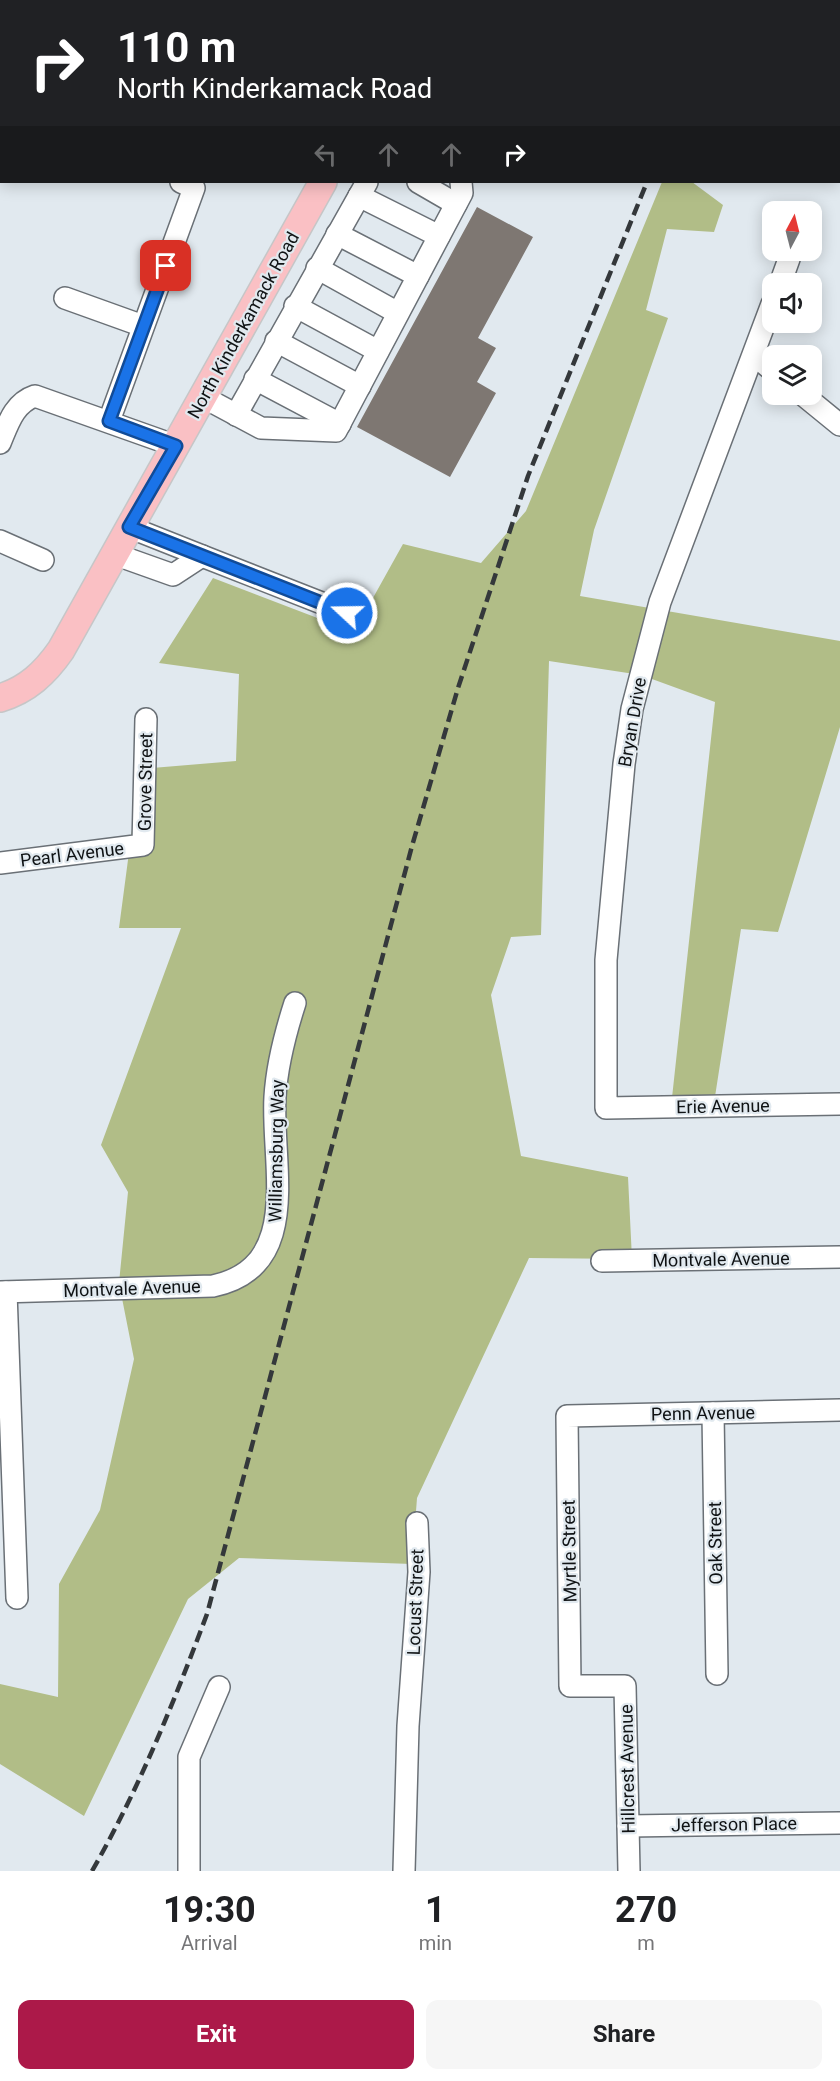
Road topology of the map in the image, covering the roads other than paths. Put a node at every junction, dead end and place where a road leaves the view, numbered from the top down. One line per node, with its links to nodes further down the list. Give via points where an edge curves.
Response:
1 (183, 183): 14 (street, via 194,188)
2 (322, 183): 22 (main road, North Kinderkamack Road)
3 (420, 183): 6 (street)
4 (461, 183): 6 (street, via 462,193)
5 (363, 189): 7 (street); 8 (street)
6 (456, 204): 8 (street)
7 (337, 234): 9 (street); 10 (street)
8 (439, 236): 10 (street)
9 (317, 268): 12 (street); 13 (street)
10 (418, 276): 13 (street)
11 (65, 298): 14 (street)
12 (295, 306): 16 (street); 17 (street)
13 (399, 313): 17 (street)
14 (144, 326): 25 (street)
15 (762, 332): 18 (street, Bryan Drive)
16 (276, 341): 20 (street); 21 (street)
17 (378, 351): 21 (street)
18 (754, 355): 19 (street); 42 (street, Bryan Drive, via 660,602 632,709 606,960)
19 (762, 362)
20 (255, 379): 24 (street); 26 (street)
21 (360, 386): 26 (street)
22 (203, 397): 24 (street); 29 (main road, North Kinderkamack Road)
23 (815, 405): 27 (street)
24 (236, 415): 26 (street, via 261,428 336,431)
25 (109, 421): 28 (street, via 35,396 21,403); 29 (street)
26 (340, 424)
27 (840, 425)
28 (4, 434): 29 (street, via 22,410 38,410)
29 (172, 452): 30 (main road, North Kinderkamack Road)
30 (129, 527): 32 (main road, North Kinderkamack Road); 33 (street)
31 (0, 541): 34 (street)
32 (114, 554): 33 (street, via 173,575); 36 (main road, North Kinderkamack Road, via 51,664 25,687)
33 (202, 556): 35 (street)
34 (43, 560)
35 (347, 613)
36 (0, 698)
37 (146, 718): 38 (street, Grove Street)
38 (143, 845): 39 (street, Pearl Avenue)
39 (0, 863)
40 (295, 1003): 45 (street, Williamsburg Way, via 278,1065 275,1099 276,1226 268,1248)
41 (840, 1104): 42 (street, Erie Avenue)
42 (606, 1108)
43 (840, 1257): 44 (street, Montvale Avenue)
44 (602, 1261)
45 (257, 1262): 46 (street, Montvale Avenue, via 236,1278 213,1286)
46 (3, 1292): 51 (street)
47 (840, 1410): 48 (street, Penn Avenue)
48 (713, 1413): 49 (street, Penn Avenue); 52 (street, Oak Street)
49 (567, 1416): 53 (street, Myrtle Street)
50 (417, 1523): 58 (street, Locust Street, via 419,1572)
51 (17, 1598)
52 (717, 1674)
53 (570, 1686): 56 (street, Hillcrest Avenue, via 625,1686)
54 (219, 1687): 57 (street, via 189,1757)
55 (840, 1823): 56 (street, Jefferson Place)
56 (628, 1826): 59 (street, Hillcrest Avenue)
57 (189, 1871)
58 (404, 1871)
59 (629, 1871)

